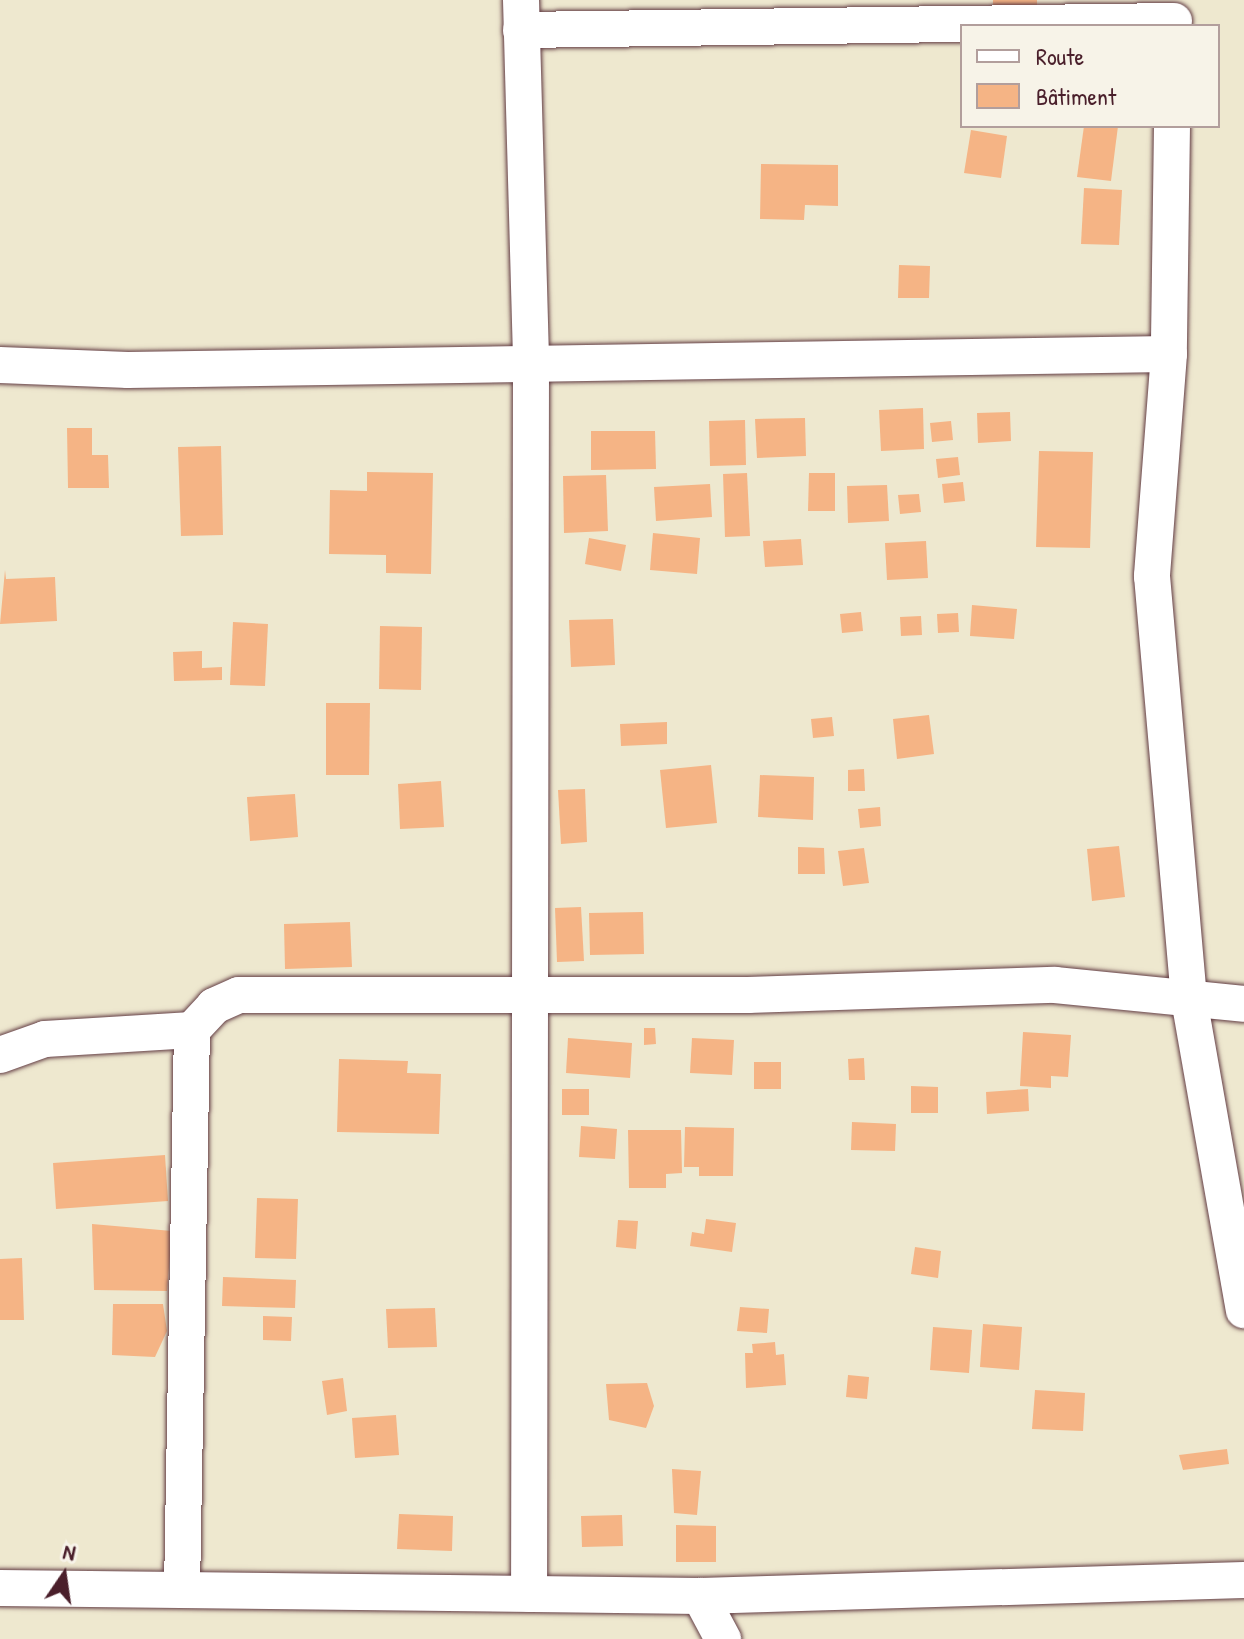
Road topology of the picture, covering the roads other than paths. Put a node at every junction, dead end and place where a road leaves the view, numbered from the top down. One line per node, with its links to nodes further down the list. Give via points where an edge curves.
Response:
1 (521, 15): 2 (street); 6 (street)
2 (1174, 16)
3 (1172, 128): 4 (street)
4 (1169, 354): 6 (street); 8 (street, via 1152,576)
5 (0, 365): 6 (street)
6 (531, 365): 7 (street)
7 (529, 993): 8 (street, via 748,995 1055,985); 10 (street, via 239,995 214,1006); 16 (street)
8 (1189, 999): 9 (street); 12 (street)
9 (1244, 1004)
10 (192, 1030): 11 (street, via 45,1039); 15 (street)
11 (0, 1055)
12 (1244, 1310)
13 (1244, 1580): 17 (street)
14 (0, 1588): 15 (street)
15 (182, 1590): 16 (street)
16 (529, 1594): 17 (street)
17 (700, 1596): 18 (street)
18 (723, 1639)

